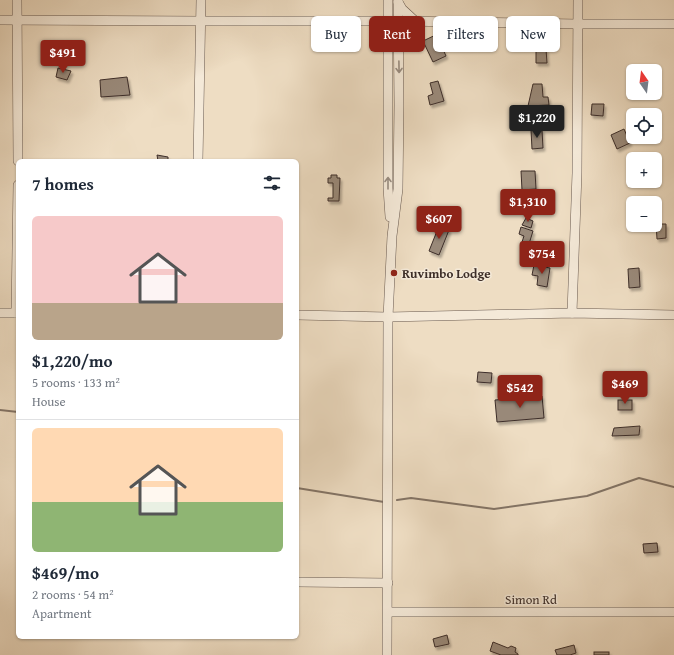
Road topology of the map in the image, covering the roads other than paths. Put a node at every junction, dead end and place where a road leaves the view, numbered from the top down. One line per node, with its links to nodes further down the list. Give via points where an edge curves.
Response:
1 (17, 0): 10 (street)
2 (201, 0): 11 (street)
3 (388, 0): 6 (street)
4 (578, 0): 14 (street)
5 (398, 1): 7 (street); 8 (street, via 402,10)
6 (388, 16)
7 (398, 16)
8 (409, 16)
9 (0, 20): 10 (street)
10 (17, 20): 11 (street); 18 (street)
11 (202, 21): 12 (street); 19 (street)
12 (369, 21)
13 (425, 21): 14 (street)
14 (578, 24): 15 (street); 23 (street)
15 (674, 24)
16 (388, 52): 20 (street, one-way to 16, via 388,188)
17 (398, 52): 20 (street, one-way to 20, via 398,189)
18 (18, 159)
19 (198, 159)
20 (392, 236): 26 (street)
21 (0, 312): 22 (street)
22 (16, 313)
23 (572, 313): 24 (street); 26 (street)
24 (674, 315)
25 (299, 316): 26 (street)
26 (388, 317): 28 (street)
27 (299, 582): 28 (street)
28 (388, 583): 29 (street)
29 (388, 612): 30 (street, Simon Rd); 31 (street)
30 (674, 612)
31 (387, 655)

